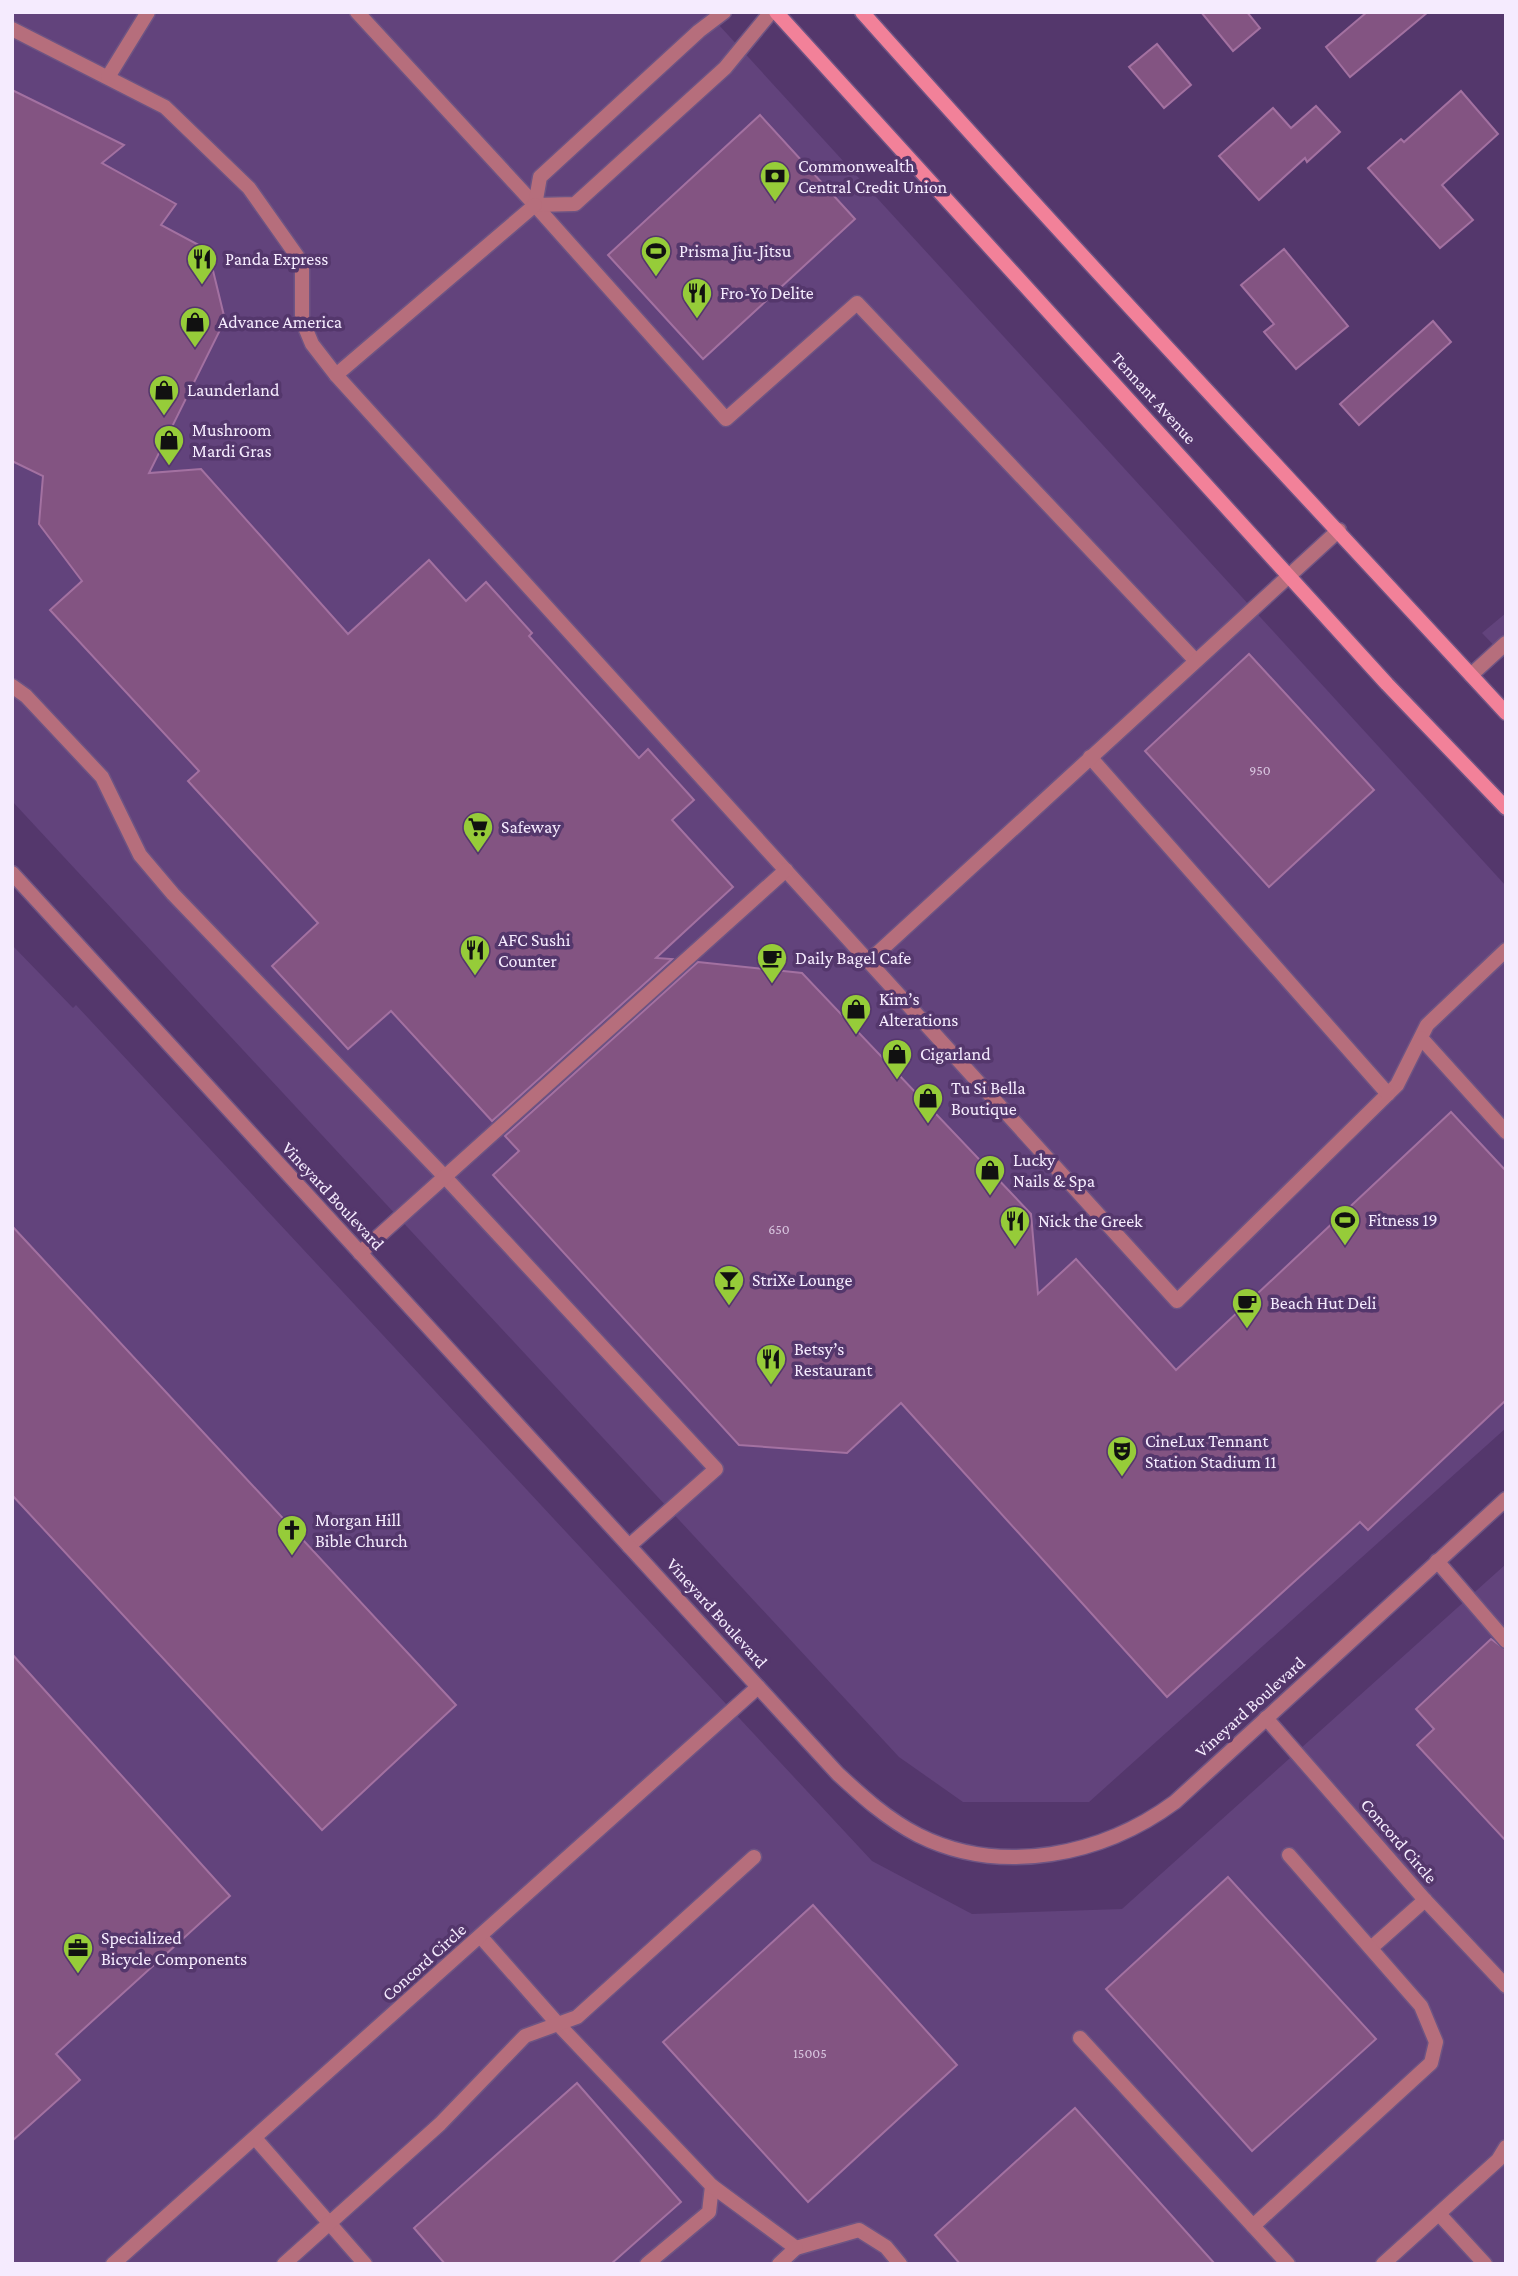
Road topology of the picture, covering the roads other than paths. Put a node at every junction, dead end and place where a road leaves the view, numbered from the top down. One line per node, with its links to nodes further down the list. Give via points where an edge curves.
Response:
1 (148, 12): 7 (street)
2 (357, 12): 8 (street)
3 (724, 12): 8 (street, via 540,177)
4 (773, 12): 8 (street, via 724,68 575,204); 11 (main road, Tennant Avenue)
5 (862, 12): 10 (main road, via 1067,242)
6 (12, 29): 7 (street)
7 (108, 77): 9 (street, via 165,107 249,188 302,263 302,320 312,344)
8 (535, 205): 9 (street); 13 (street, via 726,419 857,303)
9 (336, 375): 19 (street)
10 (1339, 530): 11 (street); 14 (main road)
11 (1289, 576): 13 (street); 18 (main road, Tennant Avenue)
12 (1506, 643): 14 (street)
13 (1195, 660): 17 (street)
14 (1471, 675): 16 (main road)
15 (12, 686): 26 (street, via 102,777 140,855 173,894)
16 (1506, 713)
17 (1090, 757): 22 (street); 24 (street)
18 (1506, 808)
19 (786, 870): 22 (street); 26 (street)
20 (12, 873): 27 (street, Vineyard Boulevard)
21 (1506, 950): 23 (street, via 1427,1026)
22 (870, 960): 24 (street, via 1177,1301)
23 (1421, 1038): 24 (street); 25 (street)
24 (1388, 1094)
25 (1506, 1132)
26 (445, 1177): 27 (street); 29 (street, via 716,1469)
27 (360, 1253): 29 (street, Vineyard Boulevard)
28 (1506, 1499): 30 (street, Vineyard Boulevard)
29 (629, 1546): 32 (street, Vineyard Boulevard)
30 (1437, 1561): 31 (street); 33 (street, Vineyard Boulevard)
31 (1506, 1641)
32 (758, 1687): 33 (street, Vineyard Boulevard, via 878,1811 919,1835 992,1855 1081,1850 1116,1838 1175,1802); 37 (street, Concord Circle)
33 (1266, 1718): 36 (street, Concord Circle)
34 (1289, 1855): 38 (street)
35 (754, 1857): 40 (street, via 577,2017)
36 (1425, 1900): 38 (street); 39 (street, Concord Circle)
37 (481, 1937): 40 (street); 42 (street, Concord Circle)
38 (1371, 1948): 47 (street, via 1421,2006 1436,2042 1431,2063)
39 (1506, 1986)
40 (557, 2023): 44 (street); 46 (street, via 525,2036 440,2124)
41 (1080, 2038): 47 (street)
42 (255, 2138): 46 (street); 49 (street, Concord Circle)
43 (1506, 2147): 45 (street, via 1498,2160)
44 (712, 2186): 48 (street); 52 (street, via 709,2212)
45 (1439, 2214): 56 (street); 57 (street)
46 (328, 2223): 50 (street); 51 (street)
47 (1253, 2226): 55 (street)
48 (796, 2248): 53 (street); 54 (street, via 859,2230 886,2247)
49 (113, 2264)
50 (284, 2264)
51 (365, 2264)
52 (647, 2264)
53 (779, 2264)
54 (900, 2264)
55 (1288, 2264)
56 (1383, 2264)
57 (1485, 2264)

